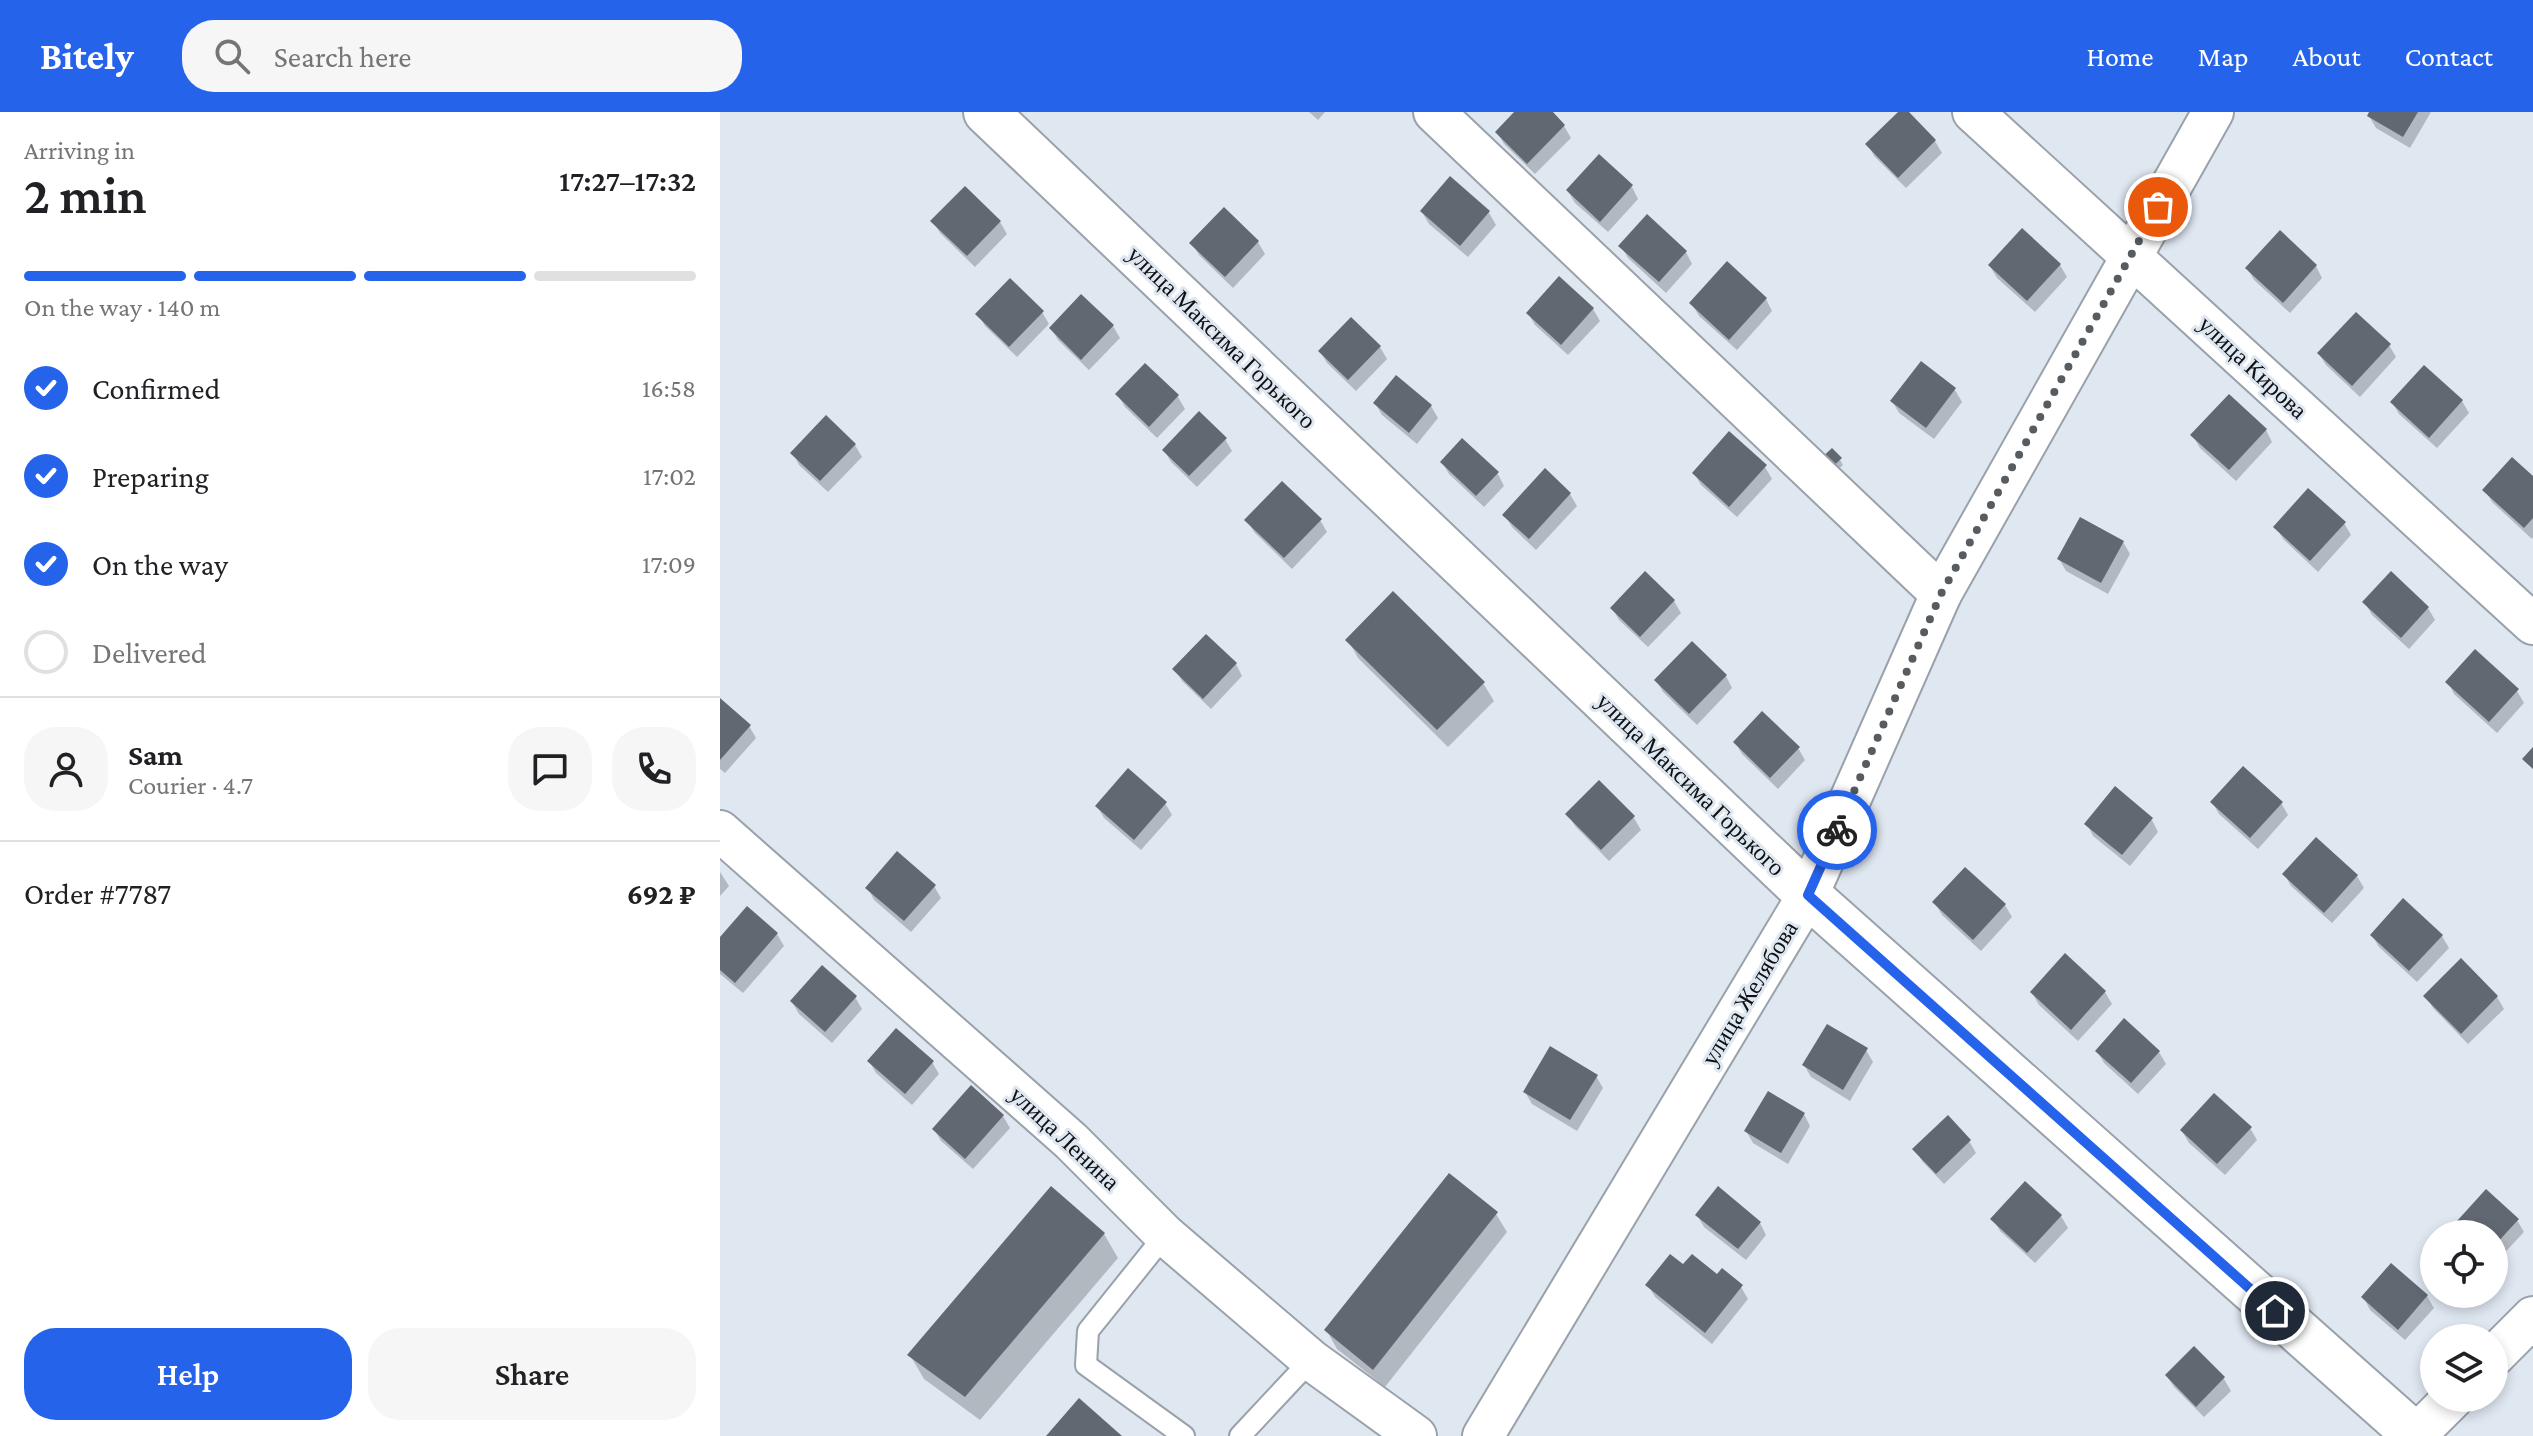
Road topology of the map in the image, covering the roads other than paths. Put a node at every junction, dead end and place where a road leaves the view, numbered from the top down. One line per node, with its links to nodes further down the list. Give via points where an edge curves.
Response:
1 (986, 112): 9 (street, улица Максима Горького)
2 (1434, 112): 6 (street)
3 (1973, 112): 5 (street, улица Кирова)
4 (2213, 112): 5 (street, улица Желябова)
5 (2131, 254): 6 (street, улица Желябова); 7 (street, улица Кирова)
6 (1941, 594): 9 (street, улица Желябова)
7 (2533, 624)
8 (720, 831): 10 (street, улица Ленина, via 1071,1141)
9 (1808, 895): 18 (street, улица Желябова); 19 (street, улица Максима Горького)
10 (1165, 1235): 13 (street, улица Ленина); 15 (lane, via 1088,1331 1086,1365)
11 (2533, 1317): 12 (street)
12 (2508, 1342)
13 (1311, 1360): 16 (lane); 17 (street, улица Ленина)
14 (2439, 1412): 19 (street)
15 (1184, 1436)
16 (1240, 1436)
17 (1416, 1436)
18 (1483, 1436)
19 (2416, 1436)

